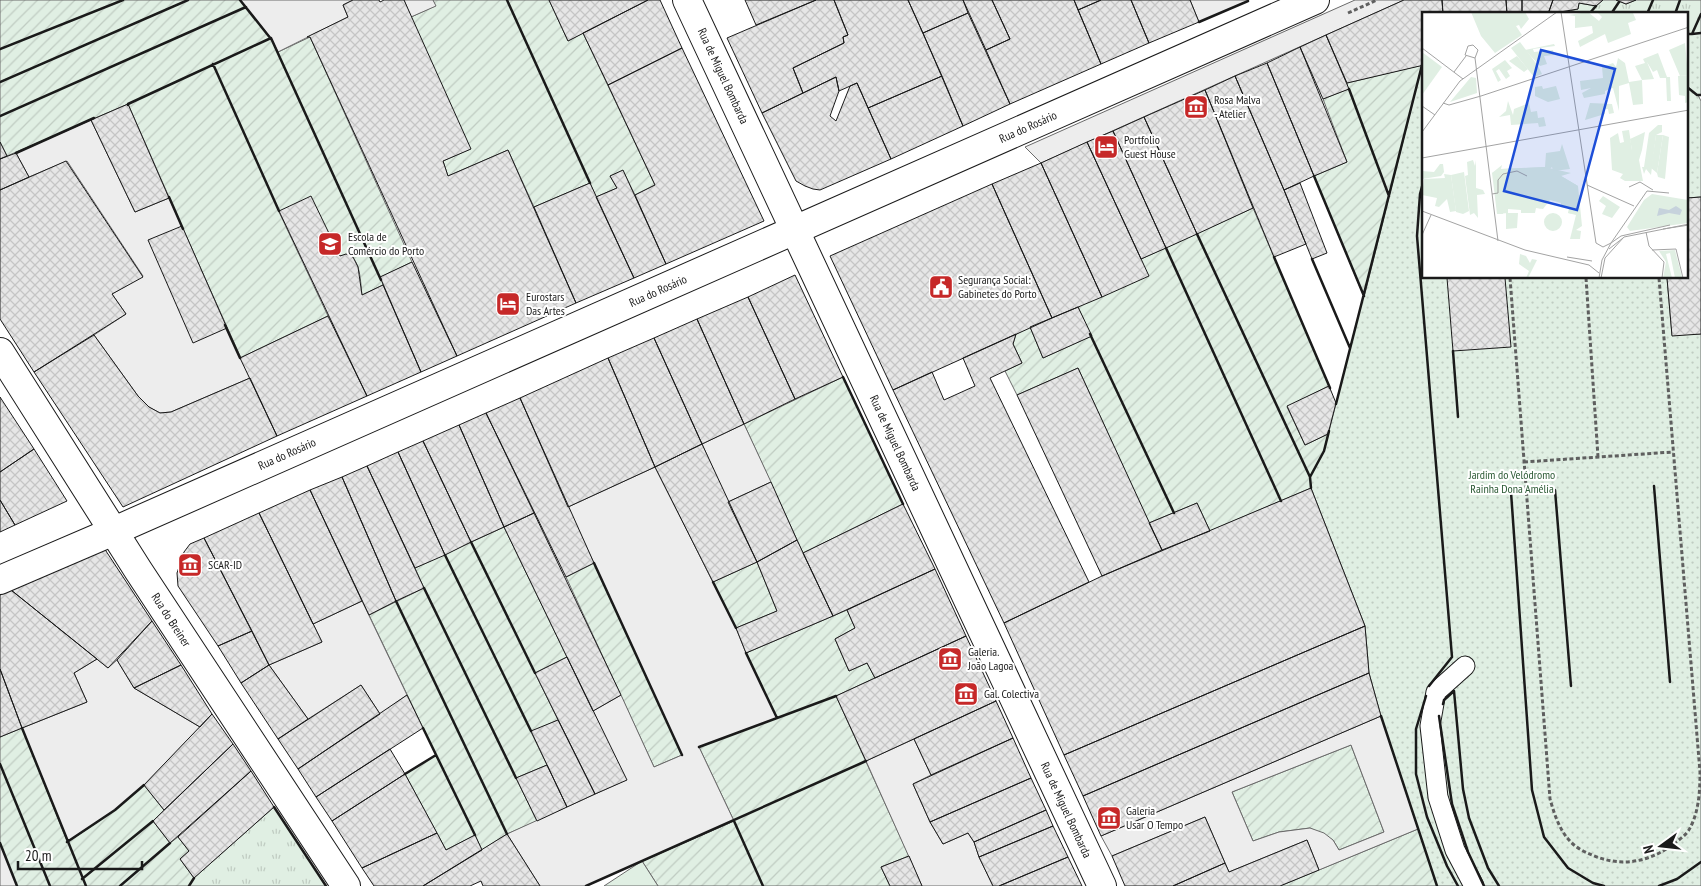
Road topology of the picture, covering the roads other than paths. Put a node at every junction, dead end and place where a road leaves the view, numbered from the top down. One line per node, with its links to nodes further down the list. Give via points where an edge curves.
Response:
1 (687, 0): 3 (street, Rua de Miguel Bombarda)
2 (1316, 0): 3 (street, Rua do Rosário)
3 (794, 230): 5 (street, Rua do Rosário); 9 (street, Rua de Miguel Bombarda)
4 (0, 352): 5 (street, Rua do Breiner)
5 (114, 531): 6 (street, Rua do Rosário); 8 (street, Rua do Breiner)
6 (0, 580)
7 (1465, 666): 10 (lane, via 1436,692 1430,726 1438,797 1455,850)
8 (346, 886)
9 (1102, 886)
10 (1474, 886)

